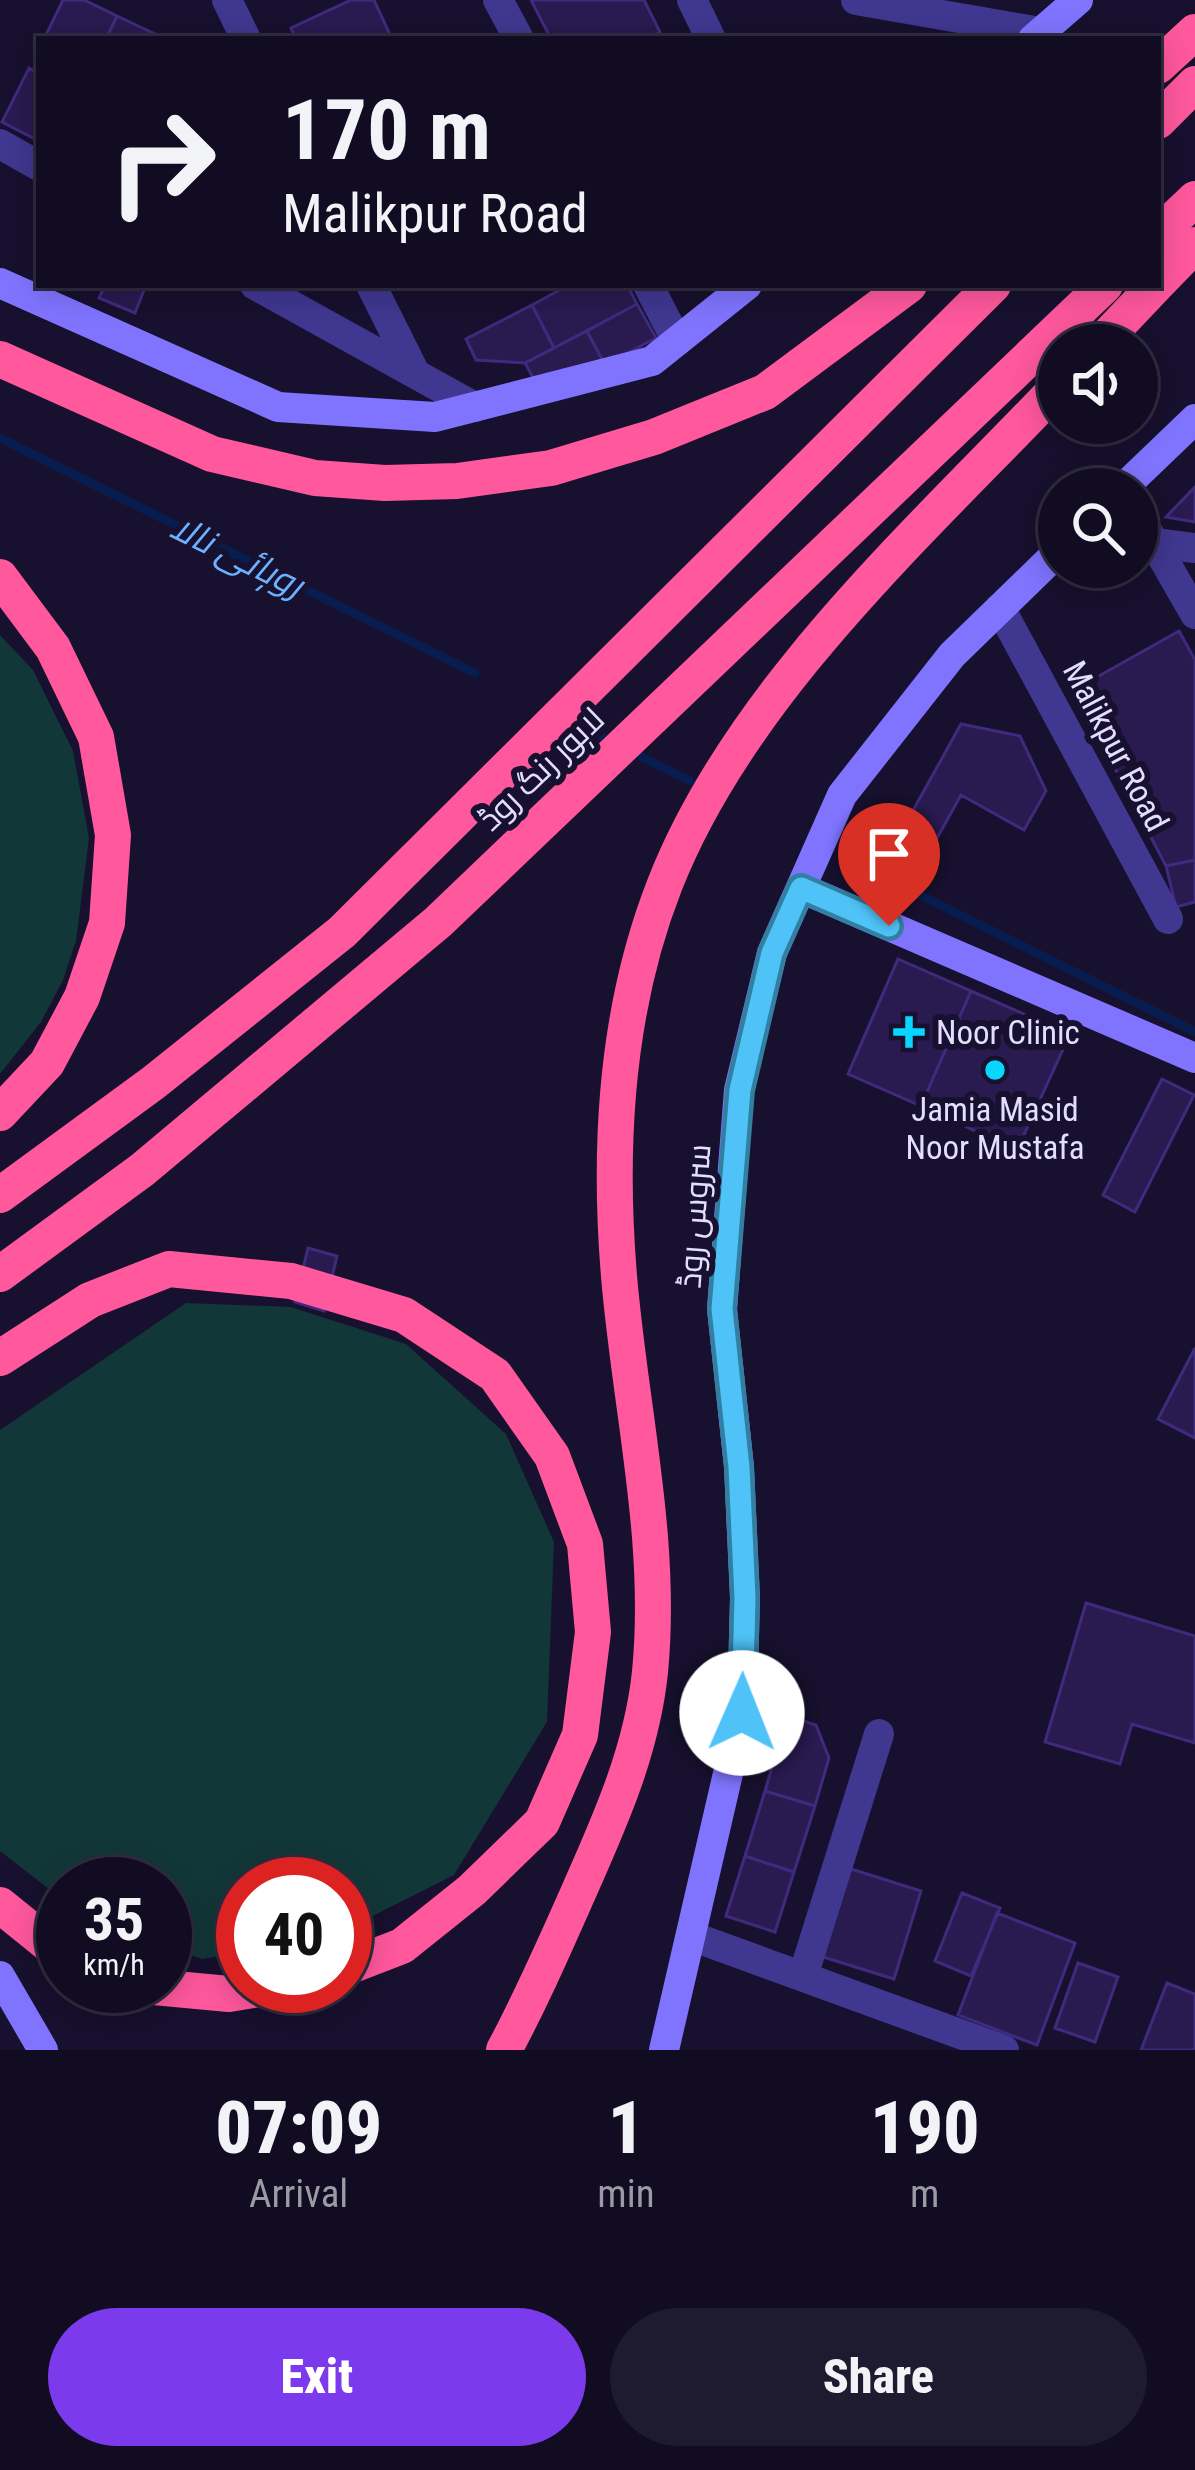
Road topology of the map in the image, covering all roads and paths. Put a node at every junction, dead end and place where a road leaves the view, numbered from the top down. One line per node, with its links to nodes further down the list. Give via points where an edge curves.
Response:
1 (226, 0): 7 (street)
2 (498, 0): 8 (street)
3 (692, 0): 9 (street)
4 (856, 0): 10 (street)
5 (1078, 0): 10 (street)
6 (1195, 32): 11 (highway)
7 (244, 36)
8 (517, 36)
9 (710, 36)
10 (1037, 36)
11 (1161, 63)
12 (1195, 84): 13 (highway)
13 (1161, 118)
14 (0, 144): 15 (street)
15 (36, 164)
16 (1195, 199): 17 (highway)
17 (1161, 231)
18 (1195, 245): 19 (highway)
19 (1161, 280)
20 (0, 284): 33 (street, via 278,407 435,417)
21 (260, 288): 32 (street)
22 (372, 288): 32 (street)
23 (650, 288): 30 (street)
24 (743, 288): 30 (street)
25 (905, 288): 31 (highway, via 765,392 551,468 457,481 315,478 212,454)
26 (990, 288): 48 (highway, لاہور رنگ روڈ, via 342,932)
27 (1102, 288): 49 (highway, لاہور رنگ روڈ, via 438,922 142,1171)
28 (1153, 288): 29 (highway)
29 (1119, 324)
30 (677, 341): 33 (street, via 652,361)
31 (0, 358)
32 (415, 374): 33 (street)
33 (475, 407)
34 (1038, 408): 60 (highway, via 796,669 715,779 665,884 634,977 614,1117 618,1274 652,1543 650,1674 624,1790)
35 (1191, 428): 36 (street)
36 (1146, 468)
37 (1158, 543): 39 (street)
38 (1158, 548): 43 (street)
39 (1195, 548)
40 (1038, 571): 42 (street, سروس روڈ)
41 (0, 577): 47 (highway, via 53,648 96,737 113,835 107,923 82,997 46,1063)
42 (1000, 608): 44 (street, سروس روڈ, via 952,655 842,795); 45 (street, Malikpur Road)
43 (1195, 614)
44 (801, 888): 46 (street); 54 (street, سروس روڈ, via 772,953 740,1090 722,1309 740,1489 742,1713)
45 (1168, 919)
46 (1195, 1058)
47 (0, 1113)
48 (0, 1196)
49 (0, 1274)
50 (0, 1358): 55 (highway, via 90,1300 169,1269 291,1281 404,1315 495,1376 552,1456 585,1544 592,1632 580,1736 542,1822 402,1946)
51 (878, 1734): 57 (street)
52 (0, 1905): 53 (highway)
53 (36, 1934)
54 (691, 1936): 57 (street); 61 (street, سروس روڈ)
55 (372, 1958)
56 (0, 1976): 59 (street)
57 (802, 1976): 58 (street)
58 (990, 2047)
59 (43, 2050)
60 (504, 2050)
61 (664, 2050)

